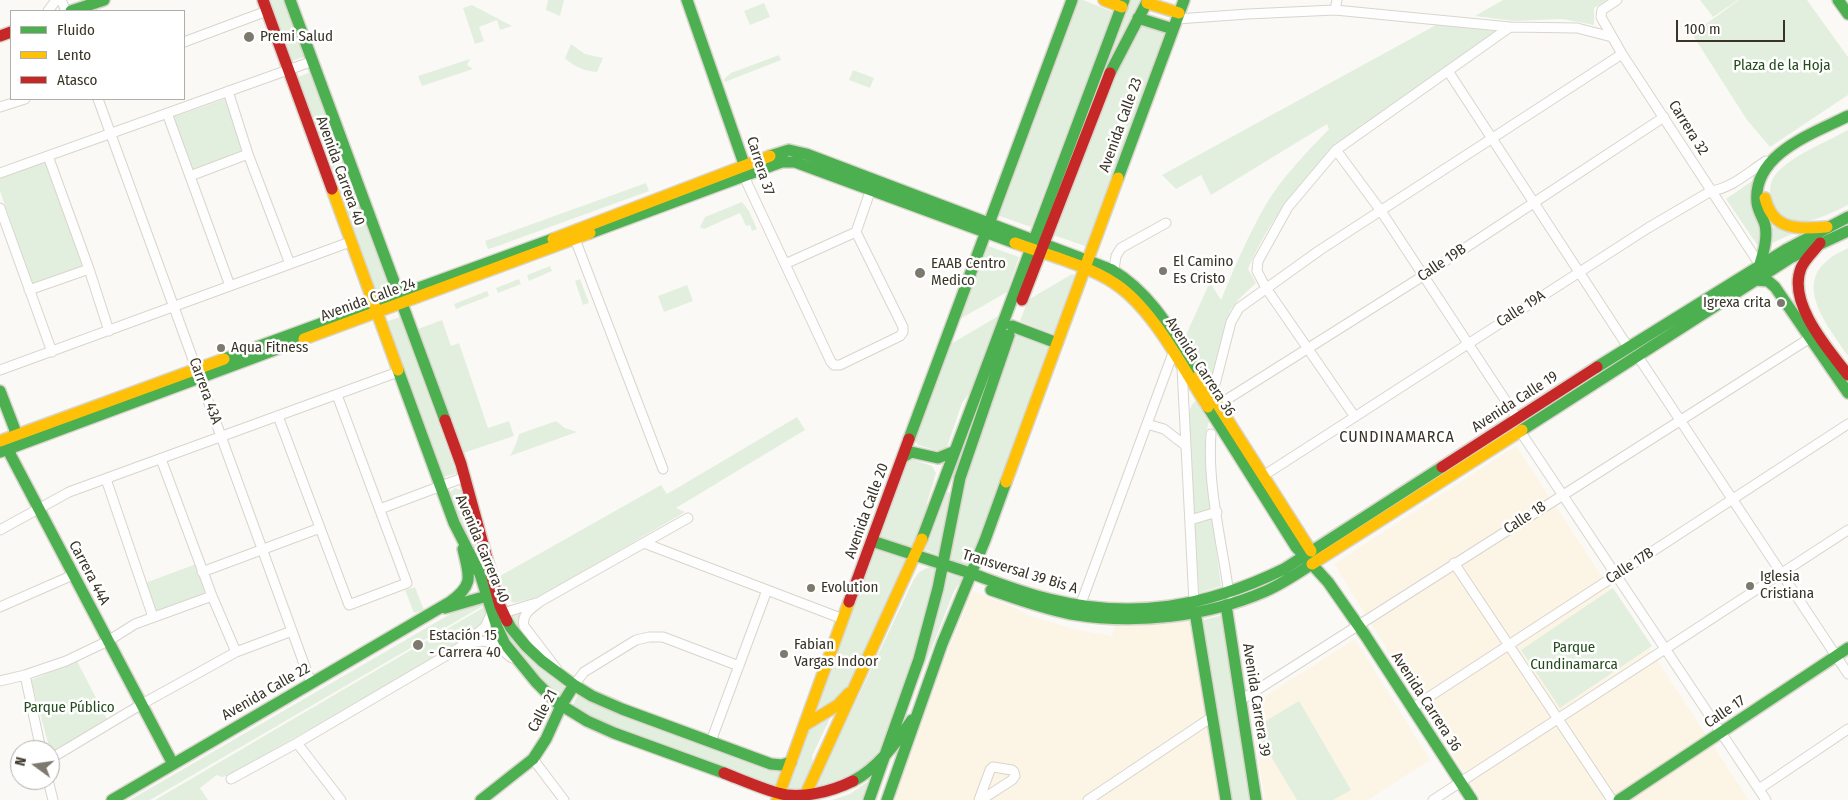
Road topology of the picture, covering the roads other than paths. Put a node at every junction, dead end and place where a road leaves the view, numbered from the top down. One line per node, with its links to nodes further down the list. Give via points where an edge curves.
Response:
1 (104, 0): 13 (main road)
2 (263, 0): 15 (main road, Avenida Carrera 40)
3 (290, 0): 23 (main road, Avenida Carrera 40)
4 (688, 0): 40 (main road, Carrera 37)
5 (1072, 0): 51 (main road)
6 (1104, 0): 12 (main road)
7 (1184, 0): 18 (main road, Avenida Calle 23)
8 (1337, 0): 14 (street)
9 (1617, 0): 20 (street, Carrera 32, via 1602,10 1601,18)
10 (1838, 0): 16 (main road)
11 (1147, 1): 17 (main road, Avenida Calle 23); 18 (main road)
12 (1123, 3): 57 (main road)
13 (74, 10)
14 (1334, 10): 18 (street); 19 (street)
15 (267, 12): 21 (street); 24 (main road, Avenida Carrera 40)
16 (1848, 14)
17 (1138, 18): 18 (main road); 57 (main road, Avenida Calle 23, via 1106,81)
18 (1176, 20): 61 (main road, Avenida Calle 23)
19 (1510, 28): 20 (street, via 1577,28); 25 (street)
20 (1612, 37): 22 (street, Carrera 32)
21 (185, 42)
22 (1622, 54): 32 (street, Carrera 32); 35 (street)
23 (313, 61): 24 (street); 70 (main road, Avenida Carrera 40)
24 (287, 70): 26 (street); 55 (main road, Avenida Carrera 40)
25 (1448, 71): 35 (street); 36 (street)
26 (228, 92): 30 (street); 38 (street)
27 (22, 100): 29 (street)
28 (98, 100): 34 (street, Carrera 43A)
29 (0, 107)
30 (168, 113): 34 (street); 42 (street)
31 (1848, 116): 37 (main road)
32 (1664, 117): 44 (street, Carrera 32); 45 (street, Calle 19B)
33 (1848, 126): 50 (main road, via 1780,163 1765,186 1765,204 1784,226 1802,229)
34 (110, 133): 39 (street); 71 (street, Carrera 43A)
35 (1491, 138): 45 (street); 47 (street)
36 (1336, 150): 47 (street); 68 (street, via 1288,208 1258,261 1258,271)
37 (1783, 150): 44 (street, Calle 19A, via 1730,186); 58 (main road, via 1764,167 1757,186 1757,204 1766,235 1764,251)
38 (248, 154): 42 (street); 59 (street)
39 (48, 156): 41 (street); 62 (street)
40 (745, 171): 43 (main road, Avenida Carrera 36, via 795,162); 54 (main road, Avenida Calle 24); 60 (street, Carrera 37, via 747,183); 70 (main road, Avenida Calle 24, via 566,234)
41 (0, 173)
42 (190, 176): 67 (street)
43 (872, 186): 51 (main road, Avenida Carrera 36); 53 (street)
44 (1711, 192): 58 (street, Carrera 32); 64 (street, Calle 19A)
45 (1533, 202): 64 (street); 65 (street, Calle 19B)
46 (0, 208): 69 (street)
47 (1380, 211): 65 (street); 68 (street)
48 (1848, 217): 50 (main road, Avenida Calle 19)
49 (1166, 223): 63 (street, via 1121,248)
50 (1827, 227): 58 (main road, Avenida Calle 19)
51 (988, 228): 57 (main road, Avenida Carrera 36); 106 (main road, Avenida Calle 20)
52 (1848, 230): 56 (main road, Avenida Calle 19)
53 (856, 232): 60 (street); 60 (street, Carrera 37, via 903,332 837,366 831,362)
54 (575, 239): 70 (main road, Avenida Calle 24); 108 (street)
55 (350, 242): 59 (street); 72 (main road, Avenida Carrera 40)
56 (1820, 242): 66 (main road, Avenida Calle 19); 87 (main road, via 1800,271 1799,296 1807,314)
57 (1037, 246): 61 (main road, Avenida Carrera 36); 73 (main road); 105 (main road)
58 (1757, 263): 78 (main road, Avenida Calle 19)
59 (290, 264): 67 (street)
60 (785, 264)
61 (1086, 265): 63 (main road, Avenida Carrera 36); 76 (main road); 81 (main road, Avenida Carrera 36, via 1132,296)
62 (90, 269): 69 (street); 74 (street)
63 (1114, 270): 91 (main road, Avenida Carrera 36, via 1149,298)
64 (1579, 272): 77 (street, Calle 19A); 78 (street)
65 (1423, 275): 77 (street); 79 (street, Calle 19B)
66 (1755, 280): 75 (main road, via 1771,283); 82 (main road, Avenida Calle 19)
67 (230, 286): 71 (street)
68 (1266, 288): 79 (street); 91 (street, via 1240,308 1231,322)
69 (29, 290): 80 (street)
70 (400, 299): 72 (main road, Avenida Calle 24); 110 (main road, Avenida Carrera 40)
71 (174, 307): 74 (street); 86 (street, Carrera 43A)
72 (375, 309): 85 (main road, Avenida Carrera 40); 86 (main road, Avenida Calle 24)
73 (1012, 326): 76 (main road); 130 (main road, via 960,478)
74 (109, 331): 80 (street)
75 (1810, 338): 89 (main road); 96 (street, Calle 18)
76 (1057, 343): 135 (main road)
77 (1467, 344): 94 (street, Calle 19A); 95 (street)
78 (1628, 347): 95 (main road, Avenida Calle 19)
79 (1309, 349): 91 (street, Calle 19B); 94 (street)
80 (52, 352): 84 (street)
81 (1173, 353): 83 (main road, Avenida Carrera 36); 97 (street)
82 (1638, 355): 96 (street); 99 (main road, Avenida Calle 19)
83 (1182, 368): 91 (main road, Avenida Carrera 36); 92 (street)
84 (0, 370)
85 (398, 372): 90 (street); 112 (main road, Avenida Carrera 40)
86 (198, 374): 101 (street, Carrera 43A); 103 (main road, Avenida Calle 24)
87 (1848, 375)
88 (0, 391): 103 (main road, Carrera 44A, via 15,430)
89 (1848, 393)
90 (337, 395): 93 (street); 116 (street)
91 (1208, 399): 92 (street, Calle 19B, via 1192,398); 109 (main road, Avenida Carrera 36); 128 (main road, Avenida Carrera 36)
92 (1184, 406): 104 (street)
93 (278, 416): 101 (street); 120 (street)
94 (1355, 417): 109 (street, Calle 19A)
95 (1517, 418): 128 (main road, Avenida Calle 19)
96 (1680, 419): 113 (street, Calle 18); 114 (street)
97 (1147, 424): 104 (street, via 1164,429); 141 (street)
98 (1848, 424): 114 (street, Calle 17B)
99 (1520, 431): 113 (street); 128 (main road, Avenida Calle 19)
100 (1211, 434): 117 (street)
101 (222, 437): 107 (street); 126 (street, Carrera 43A)
102 (0, 441): 103 (main road, Avenida Calle 24)
103 (8, 445): 115 (main road, Carrera 44A)
104 (1186, 446): 119 (street)
105 (955, 451): 106 (main road, via 934,458 913,452); 127 (main road)
106 (903, 457): 124 (main road, Avenida Calle 20)
107 (161, 459): 111 (street); 131 (street)
108 (663, 470)
109 (1263, 476): 128 (main road, Avenida Carrera 36)
110 (465, 477): 112 (street); 145 (main road, Avenida Carrera 40)
111 (106, 479): 115 (street, via 70,492); 146 (street)
112 (440, 486): 116 (street); 123 (main road, Avenida Carrera 40)
113 (1562, 494): 129 (street, Calle 18); 134 (street)
114 (1733, 499): 132 (street); 134 (street, Calle 17B)
115 (38, 509): 121 (street); 133 (main road, Carrera 44A)
116 (380, 509): 120 (street, via 407,583 349,605)
117 (1217, 512): 119 (street); 139 (street)
118 (688, 518): 125 (street)
119 (1190, 520): 143 (street)
120 (320, 528): 126 (street)
121 (0, 530)
122 (1848, 530): 132 (street)
123 (458, 532): 138 (main road, Avenida Carrera 40, via 480,574); 144 (main road, Avenida Calle 22, via 469,584)
124 (872, 541): 127 (main road, Transversal 39 Bis A); 147 (main road, Avenida Calle 20)
125 (644, 543): 136 (street); 140 (street)
126 (262, 550): 131 (street); 149 (street, Carrera 43A)
127 (916, 556): 130 (main road, Transversal 39 Bis A); 165 (main road)
128 (1309, 557): 139 (main road, Avenida Calle 19); 148 (main road, Avenida Carrera 36)
129 (1454, 563): 148 (street, Calle 18); 151 (street)
130 (943, 564): 135 (main road, Transversal 39 Bis A); 157 (main road)
131 (202, 572): 137 (street)
132 (1781, 573): 153 (street); 156 (street)
133 (73, 575): 142 (street); 150 (main road, Carrera 44A)
134 (1616, 575): 151 (street, Calle 17B); 153 (street)
135 (969, 579): 141 (main road, Transversal 39 Bis A); 143 (main road, Transversal 39 Bis A, via 1045,608 1104,618 1144,618); 170 (main road, via 946,631)
136 (767, 590): 147 (street); 159 (street)
137 (212, 596): 146 (street); 155 (street)
138 (487, 596): 144 (main road, Avenida Calle 22); 145 (main road, Avenida Carrera 40)
139 (1227, 599): 143 (main road, Avenida Calle 19); 166 (main road, Avenida Carrera 39)
140 (541, 601): 145 (street); 164 (street, via 524,616 524,626)
141 (1080, 606): 143 (main road, Transversal 39 Bis A, via 1129,610)
142 (0, 607)
143 (1194, 608): 171 (main road)
144 (436, 611): 163 (main road, Avenida Calle 22)
145 (497, 612): 152 (street); 158 (main road, Avenida Carrera 40, via 505,644); 164 (main road, Avenida Carrera 40, via 526,646)
146 (153, 617): 150 (street, via 134,624)
147 (843, 619): 173 (main road, Avenida Calle 20)
148 (1357, 625): 166 (street, Calle 18); 169 (main road, Avenida Carrera 36)
149 (292, 631): 155 (street); 163 (street, Carrera 43A)
150 (108, 641): 161 (street); 167 (main road, Carrera 44A)
151 (1509, 646): 169 (street, Calle 17B); 172 (street)
152 (459, 648): 158 (street, via 486,641); 178 (street)
153 (1665, 648): 172 (street); 175 (street)
154 (1848, 648): 156 (main road, Calle 17)
155 (236, 652): 167 (street)
156 (1836, 656): 160 (street); 175 (main road, Calle 17)
157 (919, 659): 170 (main road); 180 (main road)
158 (521, 664): 168 (main road, Avenida Carrera 40)
159 (739, 666): 164 (street, Calle 21, via 663,637 649,637 636,640); 177 (street)
160 (1848, 674)
161 (25, 676): 162 (street); 176 (street)
162 (0, 682)
163 (311, 683): 183 (main road, Avenida Calle 22)
164 (571, 683): 168 (main road, Calle 21); 177 (main road, Avenida Carrera 40, via 622,709)
165 (857, 685): 173 (main road, via 838,705); 188 (main road)
166 (1241, 700): 197 (main road, Avenida Carrera 39)
167 (142, 704): 179 (street); 183 (main road, Carrera 44A)
168 (561, 706): 181 (main road, Calle 21); 187 (main road, Avenida Carrera 40, via 614,734)
169 (1412, 708): 185 (main road, Avenida Carrera 36)
170 (918, 710): 180 (main road, Avenida Carrera 40); 194 (main road)
171 (1212, 718): 195 (street); 196 (main road)
172 (1558, 720): 185 (street); 200 (street)
173 (805, 725): 182 (main road, Avenida Calle 20)
174 (1848, 728): 186 (street)
175 (1721, 733): 186 (street); 201 (main road, Calle 17)
176 (39, 740)
177 (712, 741): 182 (main road, Avenida Carrera 40, via 771,764)
178 (296, 743): 184 (street); 190 (street)
179 (60, 753)
180 (885, 755): 188 (main road, Avenida Carrera 40, via 852,786 826,796); 193 (main road)
181 (533, 759): 191 (main road, Calle 21); 192 (street)
182 (791, 762): 187 (main road, Avenida Calle 20)
183 (173, 764): 189 (main road, Avenida Calle 22)
184 (231, 779)
185 (1461, 782): 198 (street); 199 (main road, Avenida Carrera 36)
186 (1759, 789): 202 (street)
187 (778, 797): 188 (main road, Avenida Carrera 40)
188 (804, 799)
189 (112, 800)
190 (340, 800)
191 (481, 800)
192 (564, 800)
193 (869, 800)
194 (887, 800)
195 (1088, 800)
196 (1226, 800)
197 (1256, 800)
198 (1433, 800)
199 (1472, 800)
200 (1612, 800)
201 (1619, 800)
202 (1766, 800)

